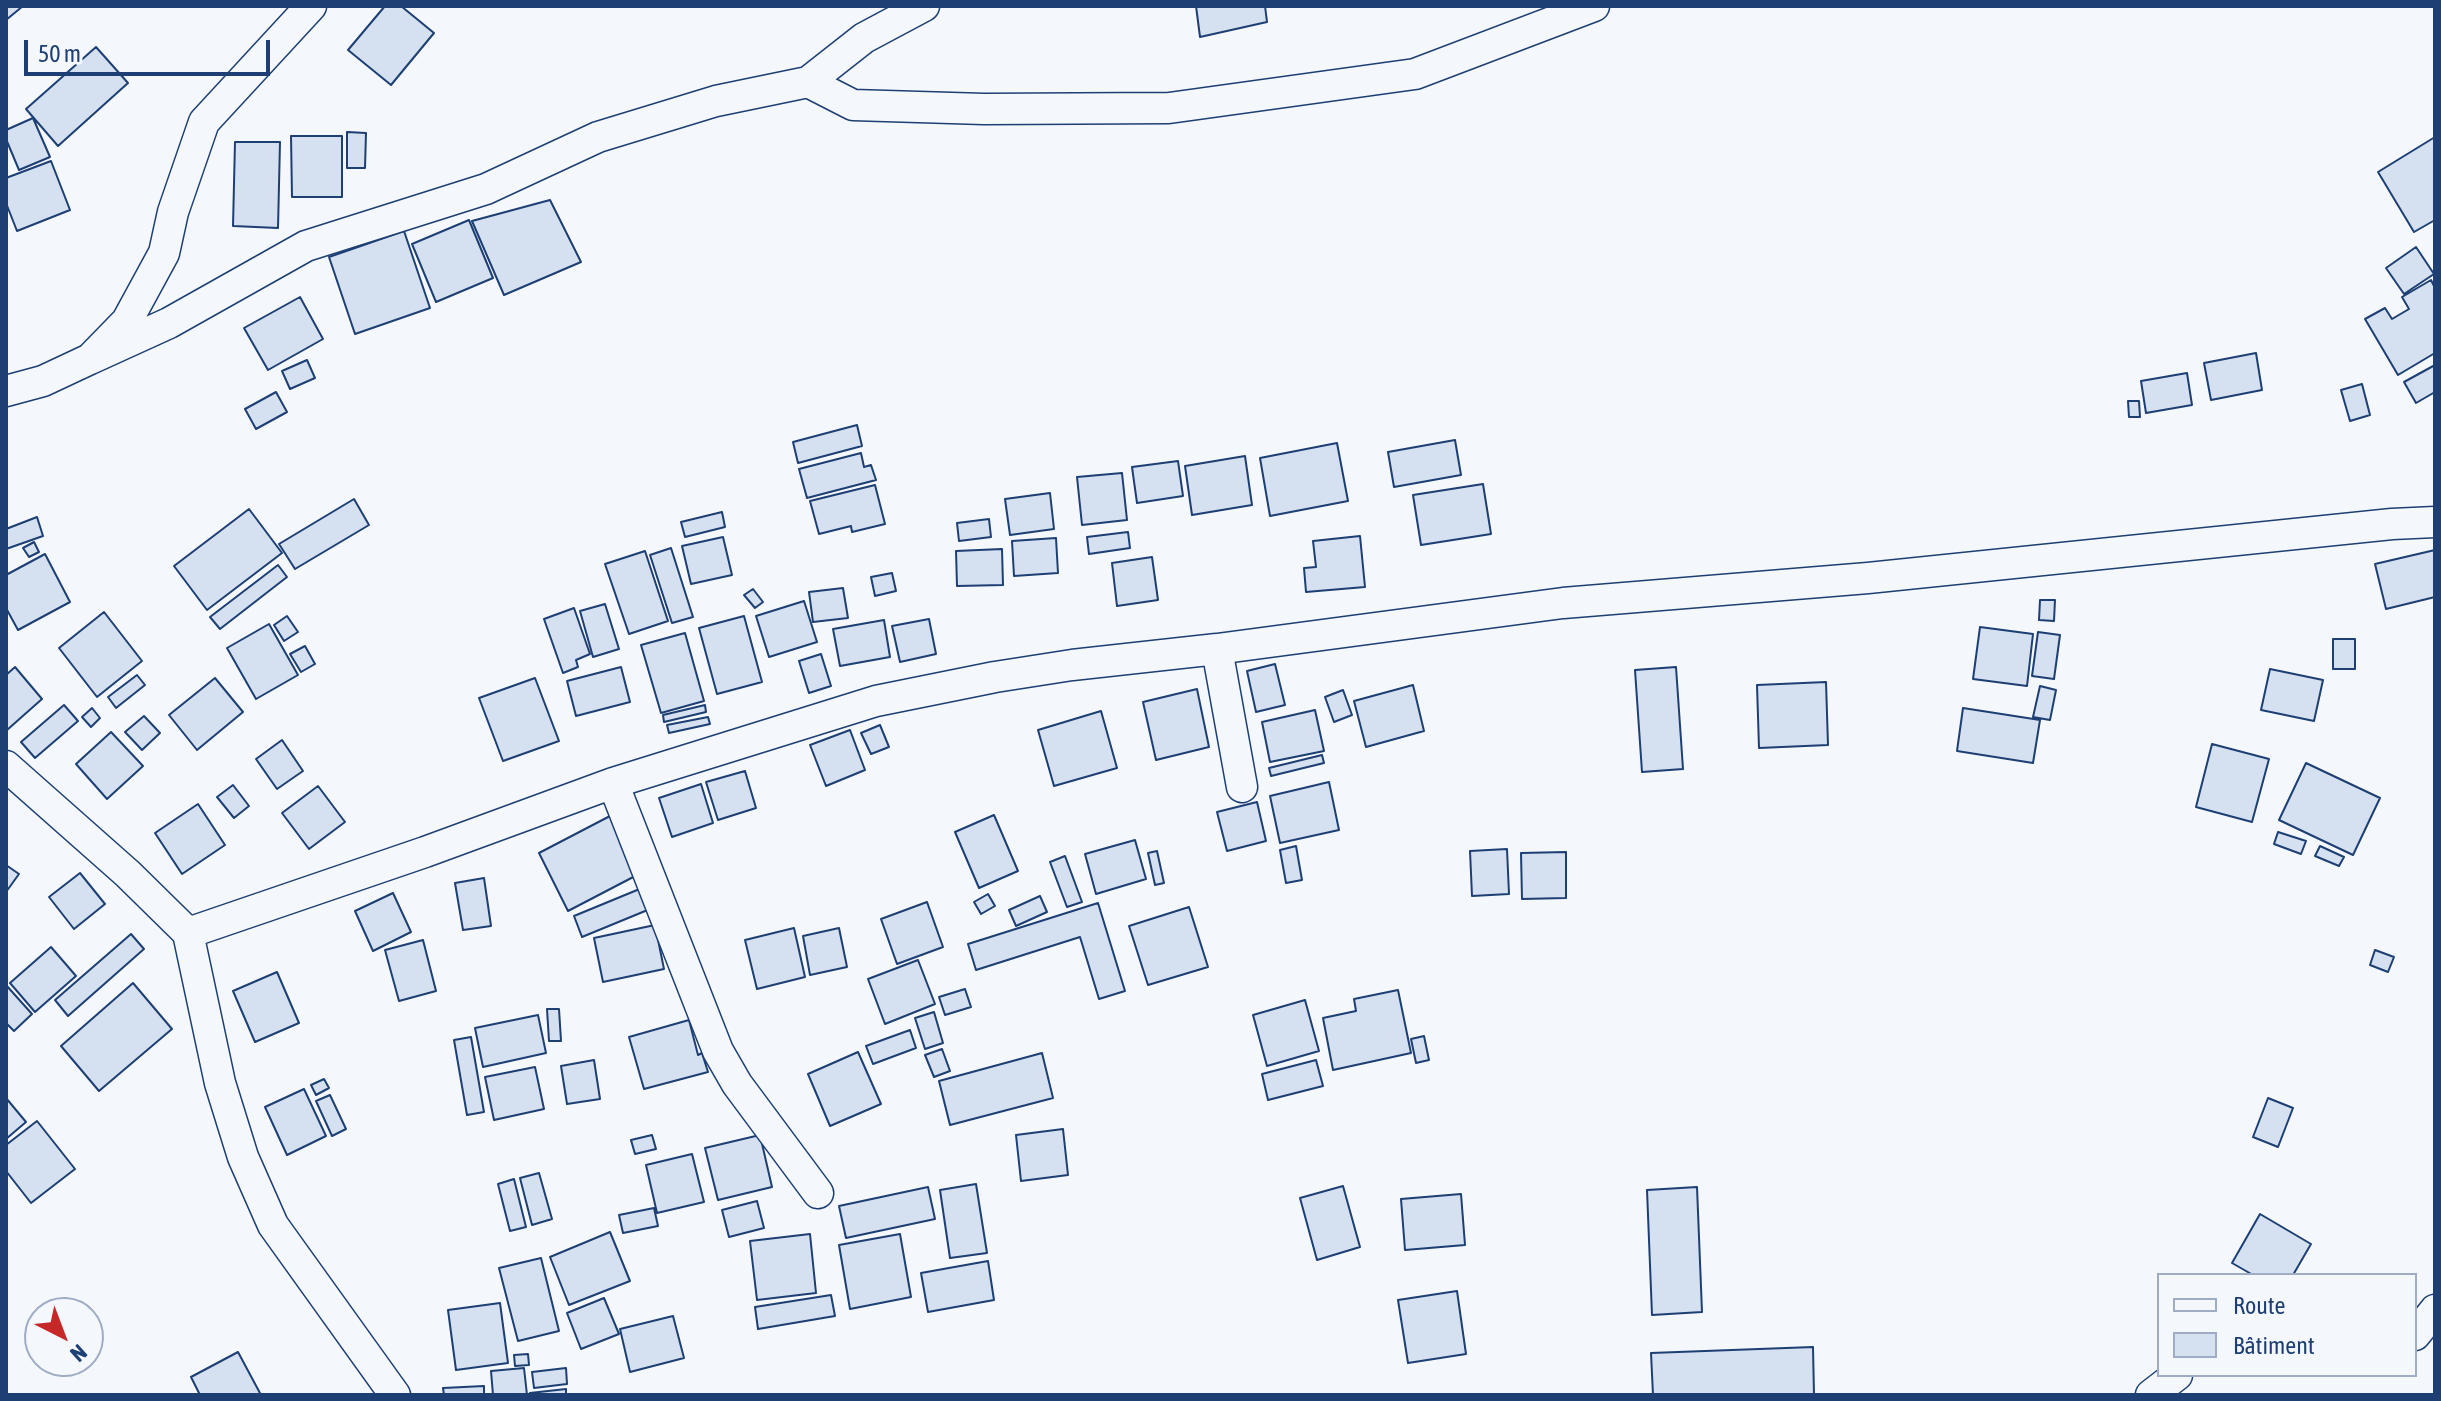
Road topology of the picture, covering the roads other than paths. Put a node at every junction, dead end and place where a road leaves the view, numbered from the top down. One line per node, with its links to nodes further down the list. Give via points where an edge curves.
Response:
1 (311, 6): 5 (street, via 204,122 164,253 127,321)
2 (924, 6): 4 (street, via 864,38)
3 (1594, 6): 4 (street, via 1415,74 1169,108 853,105)
4 (808, 82): 5 (street, via 716,101 598,137 486,189 306,246 169,323)
5 (90, 359): 6 (street)
6 (6, 391)
7 (2435, 522): 8 (street, via 1563,603)
8 (1217, 649): 10 (street, via 1072,665 876,701); 11 (street)
9 (6, 766): 12 (street)
10 (613, 783): 12 (street); 13 (street, via 718,1051)
11 (1242, 787)
12 (188, 933): 17 (street, via 220,1083 243,1157 273,1225)
13 (818, 1193)
14 (2435, 1310): 15 (street)
15 (2417, 1332)
16 (2174, 1377): 18 (street)
17 (395, 1395)
18 (2151, 1395)

